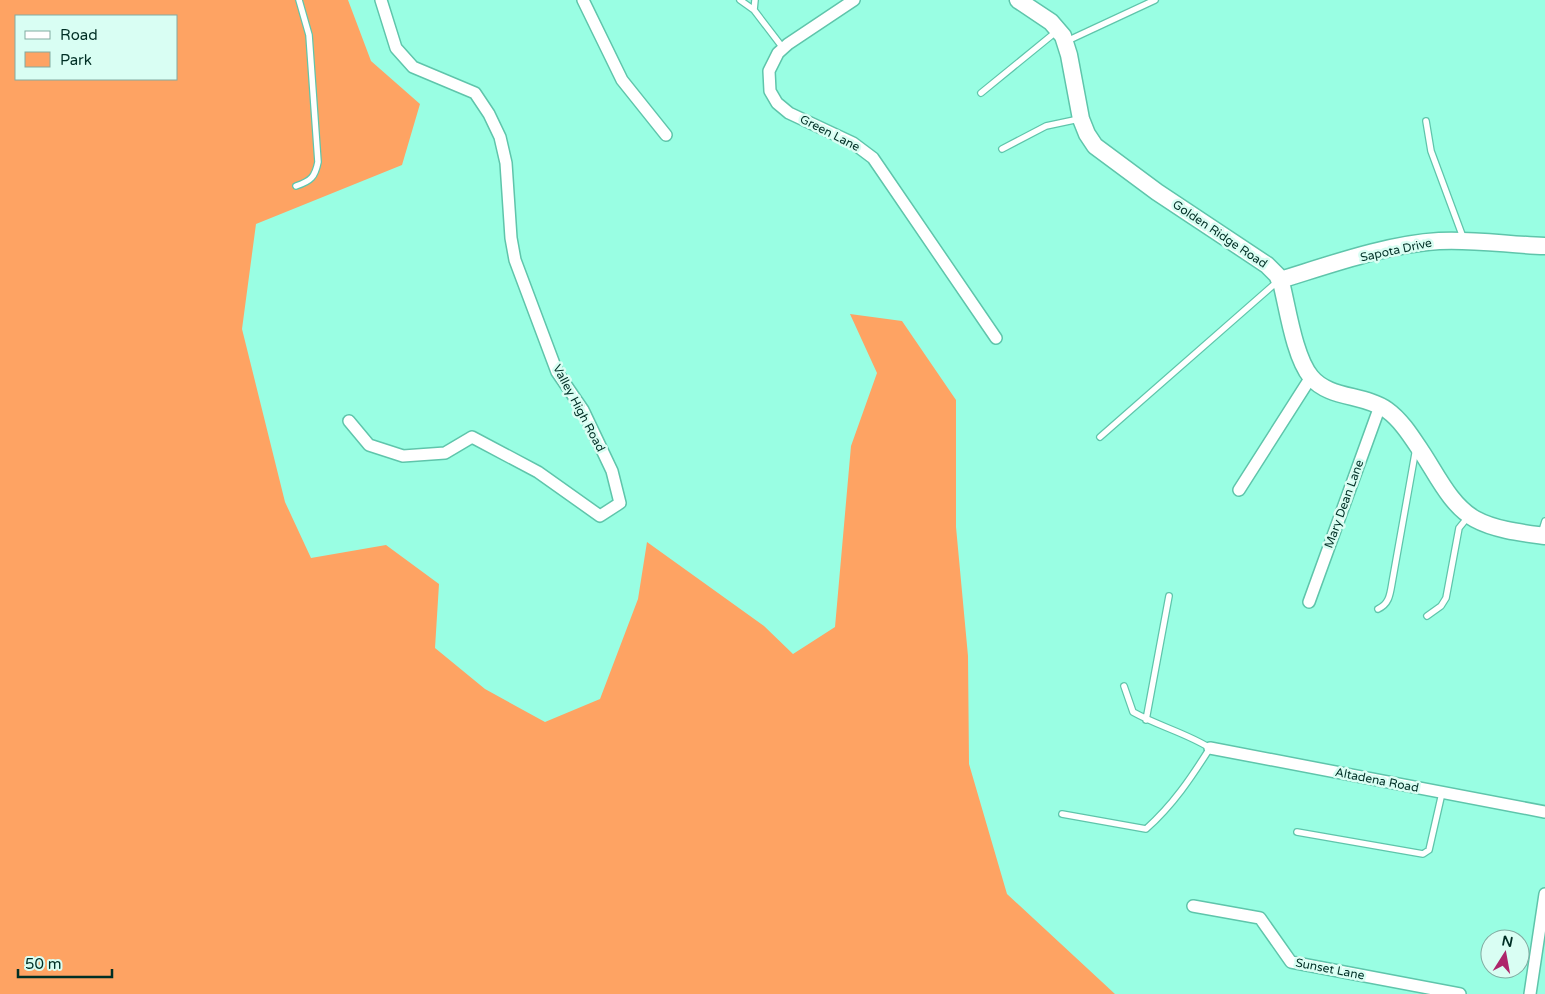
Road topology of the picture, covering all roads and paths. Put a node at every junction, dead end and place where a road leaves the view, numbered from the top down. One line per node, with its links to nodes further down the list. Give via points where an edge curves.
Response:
1 (299, 0): 17 (lane, via 309,35 318,162 315,174 306,183)
2 (380, 0): 24 (street, Valley High Road, via 396,48 413,67 475,93 500,137 506,163 515,260 557,372 583,410 612,471 620,503 600,516 538,472 472,437 445,453 403,456 369,445)
3 (583, 0): 15 (street, via 622,80)
4 (740, 0): 9 (lane)
5 (755, 0): 9 (lane)
6 (854, 0): 11 (street, Green Lane)
7 (1018, 0): 10 (street, via 1039,13)
8 (1155, 0): 10 (lane)
9 (754, 10): 11 (lane)
10 (1062, 36): 12 (lane); 13 (street, Golden Ridge Road)
11 (783, 48): 21 (street, Green Lane, via 769,71 770,91 777,103 789,113 853,143 873,158)
12 (980, 93)
13 (1081, 119): 16 (lane, via 1046,126); 20 (street, Golden Ridge Road, via 1089,139 1102,153 1267,265)
14 (1426, 121): 18 (lane, via 1431,151)
15 (666, 135)
16 (1002, 149)
17 (296, 186)
18 (1464, 240): 19 (street, Sapota Drive); 20 (street, Sapota Drive, via 1385,250)
19 (1545, 246)
20 (1280, 280): 22 (street, Golden Ridge Road, via 1302,361); 25 (lane)
21 (996, 338)
22 (1311, 377): 23 (street, via 1326,388); 27 (street)
23 (1380, 406): 26 (street, via 1397,418); 31 (street, Mary Dean Lane)
24 (349, 421)
25 (1100, 437)
26 (1416, 444): 28 (street, via 1450,495); 32 (lane, via 1392,583 1385,606)
27 (1239, 490)
28 (1470, 516): 29 (street, via 1494,526); 33 (lane, via 1460,528 1446,598)
29 (1544, 531)
30 (1169, 596): 35 (lane)
31 (1309, 602)
32 (1378, 609)
33 (1427, 616)
34 (1124, 686): 35 (lane, via 1133,712)
35 (1146, 720): 36 (lane, via 1189,736)
36 (1210, 748): 37 (street, Altadena Road); 39 (lane, via 1190,781 1146,829)
37 (1442, 793): 38 (street, Altadena Road); 40 (lane, via 1429,850 1423,854)
38 (1545, 812)
39 (1062, 814)
40 (1297, 832)
41 (1545, 894): 44 (street)
42 (1193, 906): 43 (street, Sunset Lane, via 1260,918 1291,962)
43 (1460, 994)
44 (1530, 994)

